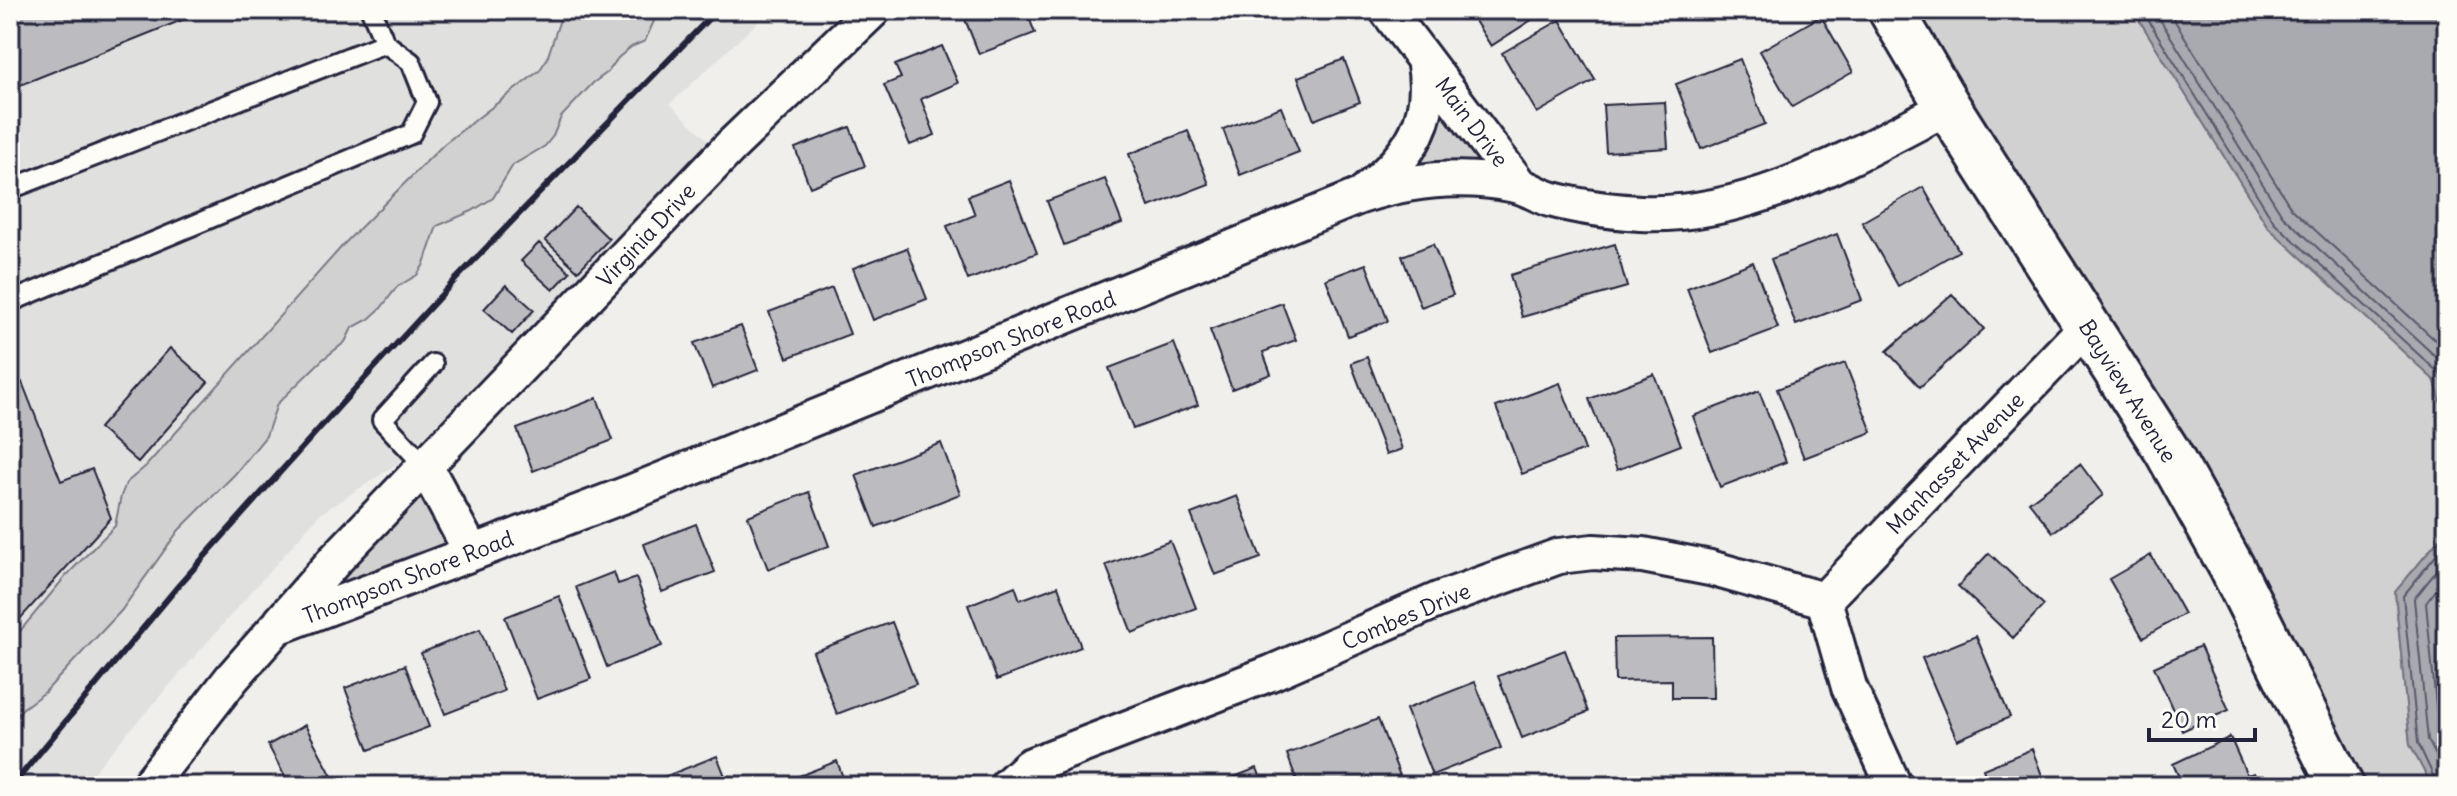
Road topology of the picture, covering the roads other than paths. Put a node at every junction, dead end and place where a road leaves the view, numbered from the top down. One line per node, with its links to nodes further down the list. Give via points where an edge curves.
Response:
1 (371, 10): 5 (lane)
2 (873, 10): 14 (street, Virginia Drive, via 731,146)
3 (1387, 10): 6 (street, Main Drive)
4 (1891, 10): 7 (street, Bayview Avenue)
5 (385, 43): 9 (lane); 11 (lane, via 411,62 427,102 411,134)
6 (1424, 58): 8 (street, Main Drive); 10 (street, Main Drive, via 1429,94 1417,131 1400,159)
7 (1948, 107): 8 (street, Thompson Shore Road, via 1807,176 1705,209 1607,210 1549,199); 12 (street, Bayview Avenue)
8 (1520, 186): 10 (street, Thompson Shore Road, via 1436,180)
9 (10, 189)
10 (1360, 196): 15 (street, Thompson Shore Road)
11 (10, 302)
12 (2087, 326): 16 (street, Manhasset Avenue); 21 (street, Bayview Avenue, via 2167,451 2231,566)
13 (433, 364): 14 (lane, via 382,420)
14 (425, 466): 15 (street); 17 (street, Virginia Drive)
15 (472, 553): 17 (street, Thompson Shore Road)
16 (1824, 600): 19 (street, Combes Drive, via 1643,555 1559,556 1029,766); 20 (street, via 1849,687)
17 (277, 627): 18 (street, Thompson Shore Road)
18 (148, 786)
19 (1007, 786)
20 (1894, 786)
21 (2341, 786)

